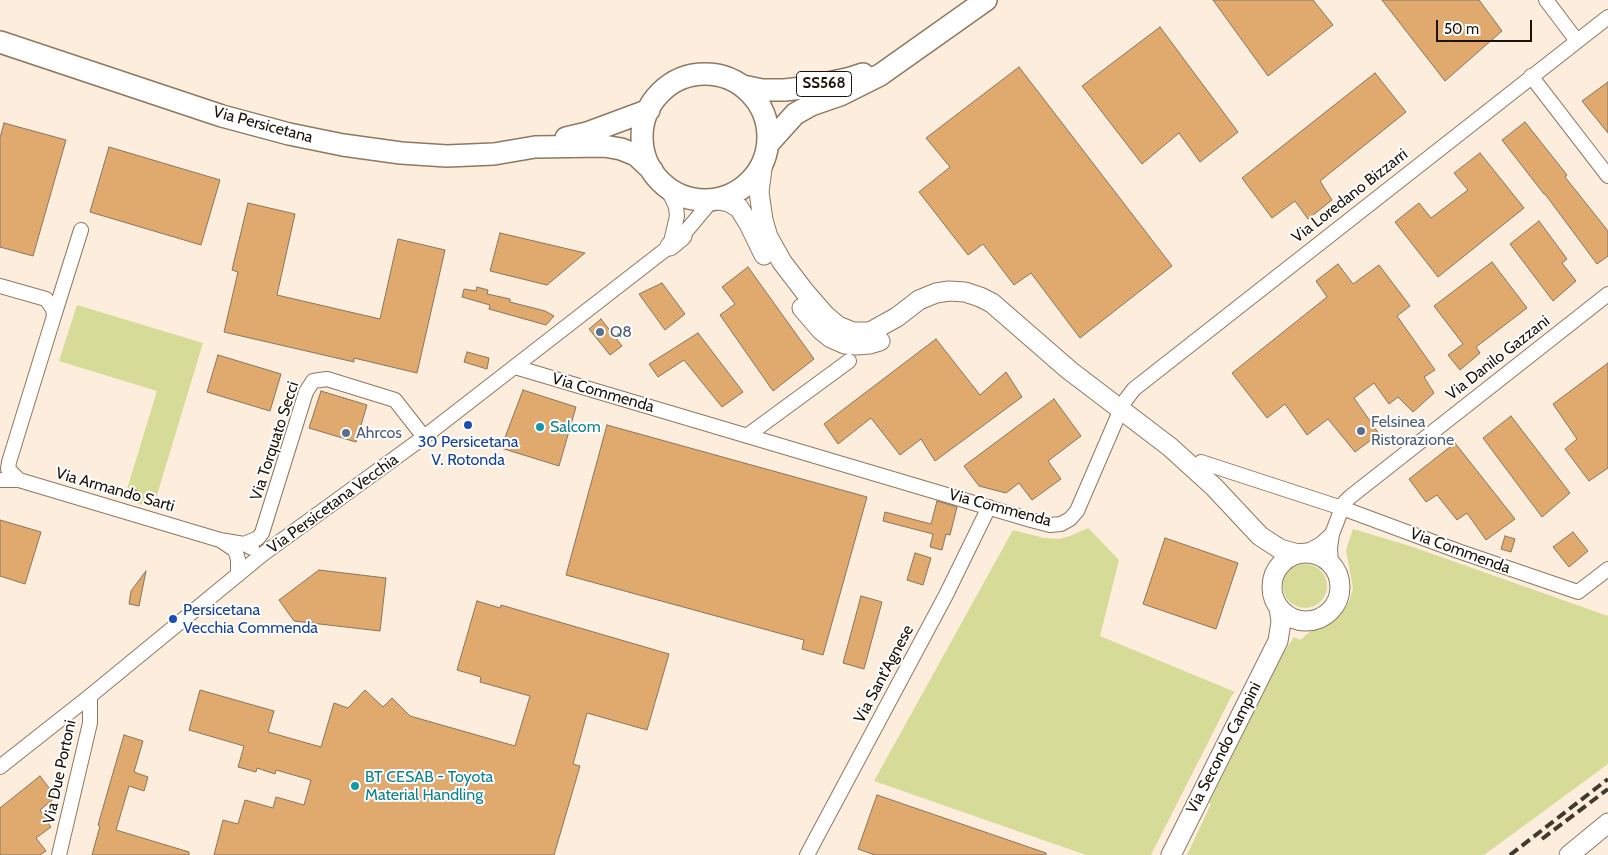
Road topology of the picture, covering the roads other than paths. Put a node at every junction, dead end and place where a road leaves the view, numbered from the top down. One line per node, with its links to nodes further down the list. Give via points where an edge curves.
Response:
1 (986, 0): 6 (main road, SS568)
2 (1546, 0): 4 (street)
3 (1608, 17): 4 (street, Via Loredano Bizzarri)
4 (1577, 41): 7 (street, Via Loredano Bizzarri)
5 (0, 42): 10 (main road, Via Persicetana, via 222,116 343,145 447,156 494,154)
6 (903, 59): 8 (main road, SS568, via 851,78 810,87 762,90); 11 (main road, SS568, via 858,87 795,114)
7 (1531, 76): 12 (street); 25 (street, Via Loredano Bizzarri, via 1134,389)
8 (743, 86): 9 (main road, via 715,75 685,77 660,93); 11 (main road, via 760,106 765,118 768,131)
9 (649, 110): 10 (main road, Via Persicetana); 13 (main road, via 644,125 644,151)
10 (535, 147): 13 (main road, Via Persicetana, via 589,145 621,149 636,155)
11 (765, 152): 14 (main road, via 755,175 744,187); 24 (street, via 759,192 768,237 782,262 825,315 838,326 853,332 870,332 928,295 965,292 992,303)
12 (1608, 176)
13 (659, 178): 14 (main road, via 688,197); 16 (street, via 676,207)
14 (713, 199): 16 (street, Via Persicetana Vecchia); 24 (street, via 739,208 766,258 804,310 831,338 856,345 879,342 939,305 967,305 980,310)
15 (81, 230): 17 (street)
16 (676, 241): 23 (street, Via Persicetana Vecchia)
17 (70, 268): 20 (street, via 53,297); 21 (street)
18 (0, 286): 20 (street)
19 (1608, 294): 32 (street, Via Danilo Gazzani, via 1360,488)
20 (46, 299): 21 (street, via 54,309)
21 (54, 316): 30 (street, via 9,462 8,469)
22 (848, 361): 26 (street)
23 (515, 367): 26 (street, Via Commenda); 27 (street, Via Persicetana Vecchia)
24 (1069, 370): 25 (street)
25 (1121, 410): 31 (street, Via Commenda, via 1083,498 1070,519 1050,525); 34 (street, via 1214,487)
26 (748, 436): 31 (street, Via Commenda)
27 (424, 438): 36 (street, Via Torquato Secci, via 396,400 327,379 313,381 306,392 262,533); 38 (street, Via Persicetana Vecchia)
28 (1201, 462): 32 (street, Via Commenda)
29 (0, 480): 30 (street, Via Armando Sarti)
30 (19, 480): 35 (street, Via Armando Sarti)
31 (989, 507): 50 (street, Via Sant'Agnese, via 938,611)
32 (1342, 508): 33 (street); 40 (street, Via Commenda, via 1578,592)
33 (1332, 534): 37 (street, via 1321,544); 39 (street)
34 (1260, 536): 37 (street, via 1280,549); 42 (street, via 1271,556)
35 (220, 540): 36 (street, Via Armando Sarti); 41 (street, Via Armando Sarti, via 236,550)
36 (244, 544): 38 (street, Via Armando Sarti)
37 (1301, 553): 39 (street, via 1317,555); 42 (street, via 1282,562)
38 (263, 554): 41 (street, Via Persicetana Vecchia)
39 (1331, 565): 44 (street, via 1339,581 1336,601 1330,610)
40 (1608, 570)
41 (238, 575): 46 (street, Via Persicetana Vecchia)
42 (1273, 578): 43 (street, via 1274,598)
43 (1279, 607): 44 (street, via 1294,618); 45 (street, Via Secondo Campini)
44 (1313, 620): 45 (street, Via Secondo Campini, via 1292,628)
45 (1278, 641): 51 (street, Via Secondo Campini)
46 (90, 696): 47 (street, Via Persicetana Vecchia); 49 (street, Via Due Portoni, via 90,723)
47 (0, 768)
48 (1608, 823): 52 (street)
49 (59, 855)
50 (807, 855)
51 (1171, 855)
52 (1569, 855)

